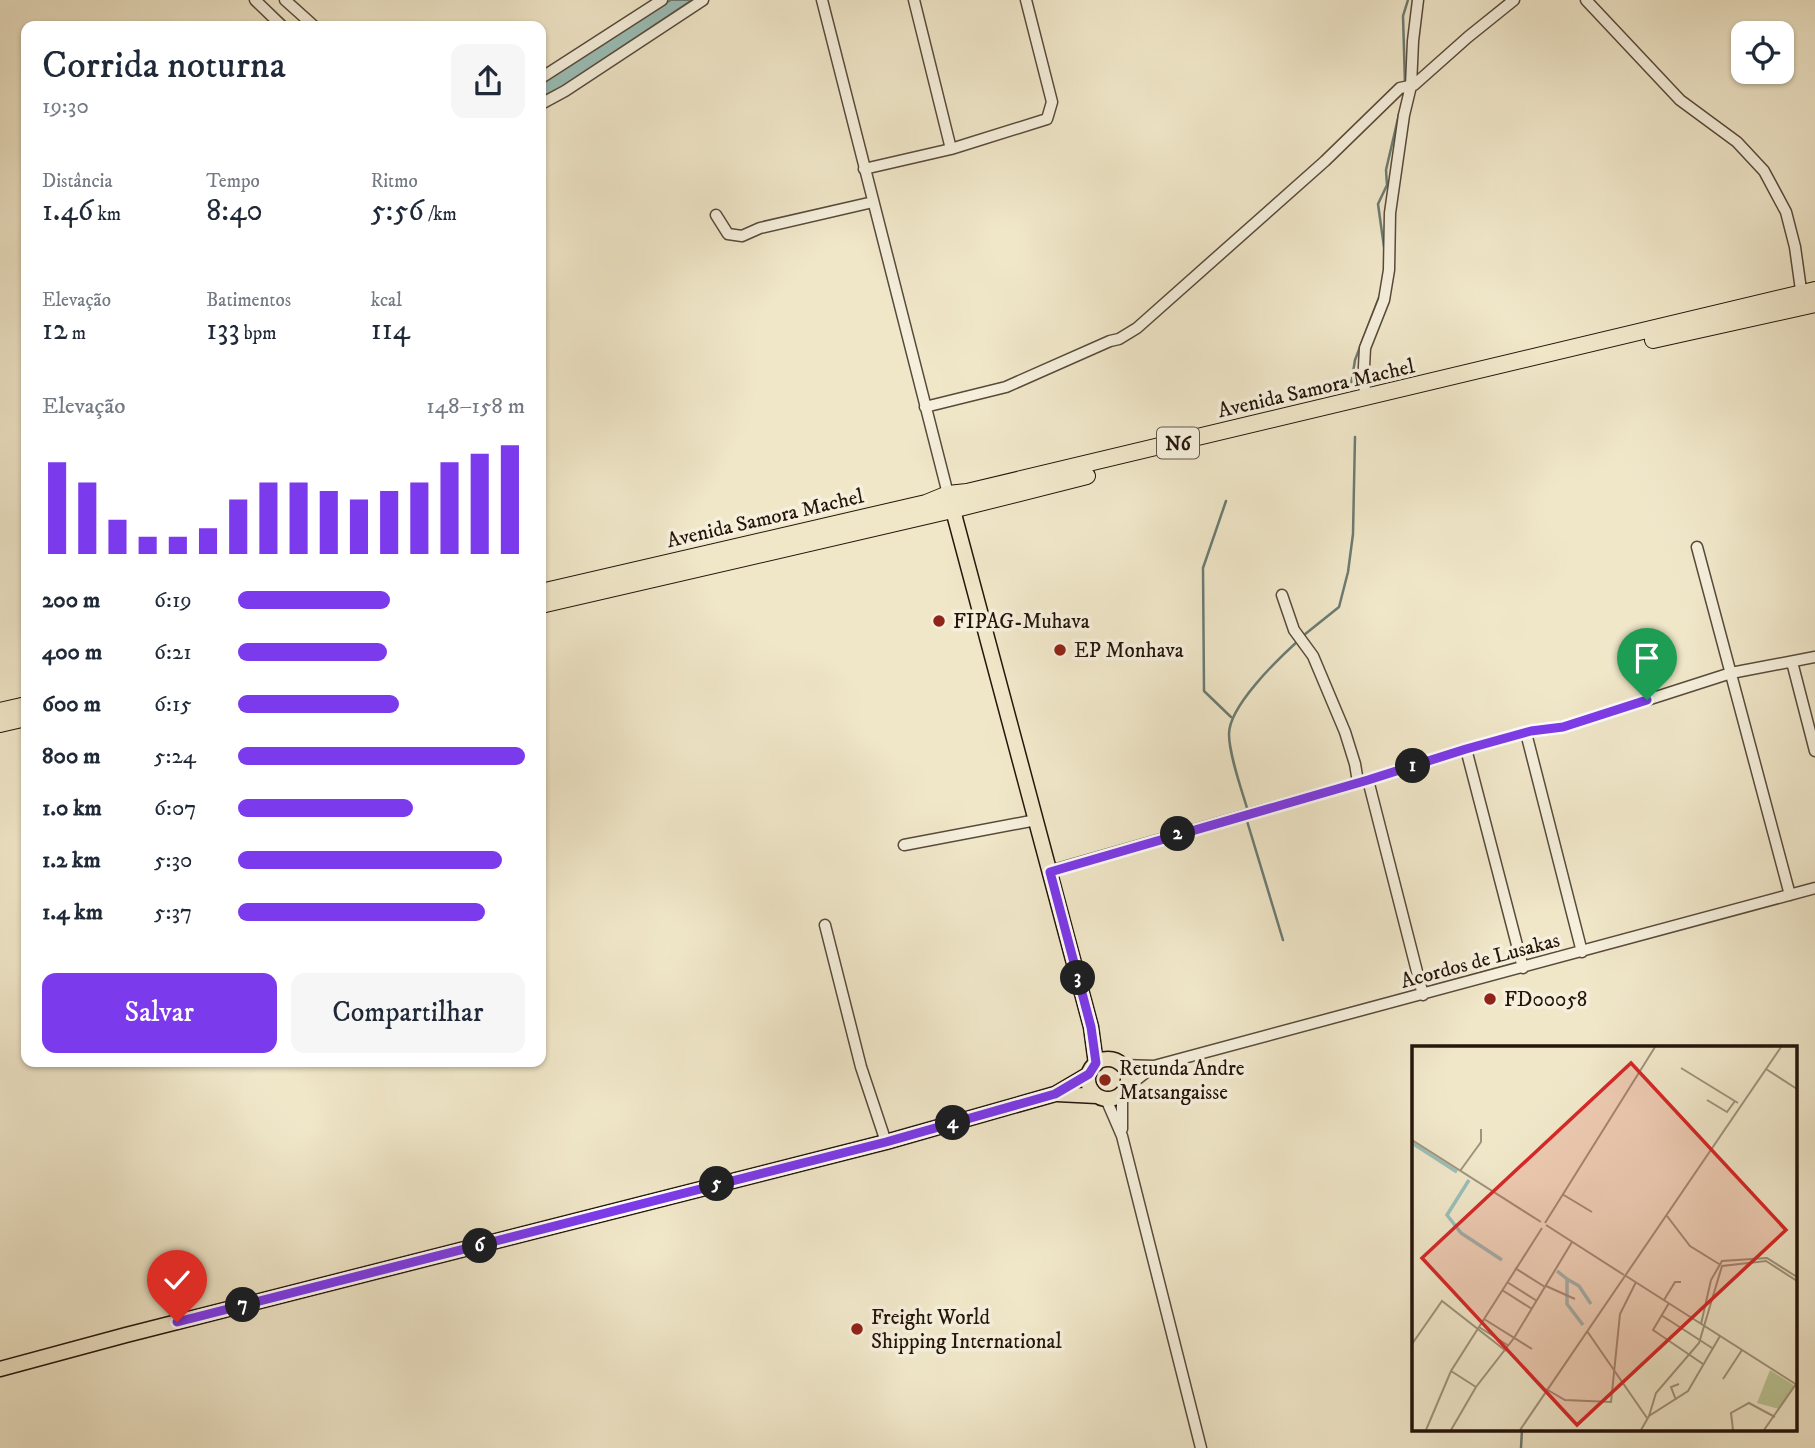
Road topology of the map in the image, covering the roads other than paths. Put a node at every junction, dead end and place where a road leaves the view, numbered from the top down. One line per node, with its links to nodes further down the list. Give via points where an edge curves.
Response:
1 (255, 0): 11 (street)
2 (285, 0): 12 (street)
3 (662, 0): 13 (street)
4 (703, 0): 15 (street)
5 (822, 0): 17 (street)
6 (914, 0): 16 (street)
7 (1026, 0): 16 (street, via 1052,102 1047,119)
8 (1418, 0): 14 (street)
9 (1514, 0): 14 (street)
10 (1586, 0): 20 (street, via 1680,100 1737,142 1764,171 1786,212)
11 (277, 21)
12 (308, 21)
13 (546, 75)
14 (1407, 87): 21 (street, via 1390,213 1389,270 1384,300 1366,348 1363,385); 22 (street, via 1137,328 1006,387)
15 (546, 101)
16 (951, 149): 17 (street)
17 (864, 169): 18 (street)
18 (873, 202): 19 (street, via 742,236 728,234); 22 (street)
19 (716, 215)
20 (1809, 299): 21 (highway, Avenida Samora Machel / N6); 23 (highway, Avenida Samora Machel / N6, via 1315,420)
21 (1369, 397): 23 (highway, Avenida Samora Machel / N6, via 1045,474)
22 (925, 407): 23 (street)
23 (950, 502): 25 (highway, Avenida Samora Machel / N6, via 926,503); 27 (highway, Avenida Samora Machel / N6); 39 (main road)
24 (1697, 547): 30 (street)
25 (546, 591)
26 (1282, 595): 38 (street, via 1294,630 1313,656)
27 (546, 604)
28 (1815, 657): 29 (street)
29 (1792, 662): 30 (street); 37 (street)
30 (1731, 673): 35 (street, via 1563,727); 43 (street)
31 (21, 706): 32 (highway)
32 (0, 711)
33 (21, 719): 34 (highway)
34 (0, 724)
35 (1525, 733): 36 (street); 45 (street)
36 (1466, 749): 38 (street); 46 (street)
37 (1815, 751)
38 (1363, 781): 41 (street); 47 (street)
39 (1036, 820): 40 (street); 41 (main road)
40 (904, 845)
41 (1050, 872): 48 (main road)
42 (1815, 888): 43 (street, Acordos de Lusakas)
43 (1790, 895): 45 (street, Acordos de Lusakas)
44 (825, 925): 56 (street, via 861,1067)
45 (1581, 952): 46 (street, Acordos de Lusakas)
46 (1523, 968): 47 (street, Acordos de Lusakas)
47 (1423, 995): 50 (street, Acordos de Lusakas)
48 (1091, 1027): 49 (main road); 51 (main road)
49 (1120, 1063): 50 (street); 51 (main road, via 1108,1059); 52 (main road, via 1128,1075)
50 (1154, 1066): 52 (street)
51 (1092, 1069): 53 (main road); 54 (main road, via 1089,1086)
52 (1124, 1091): 54 (main road); 55 (street)
53 (1055, 1094): 54 (main road); 56 (main road)
54 (1102, 1098): 55 (street)
55 (1122, 1136): 58 (street)
56 (886, 1142): 57 (main road)
57 (0, 1369)
58 (1201, 1448)

